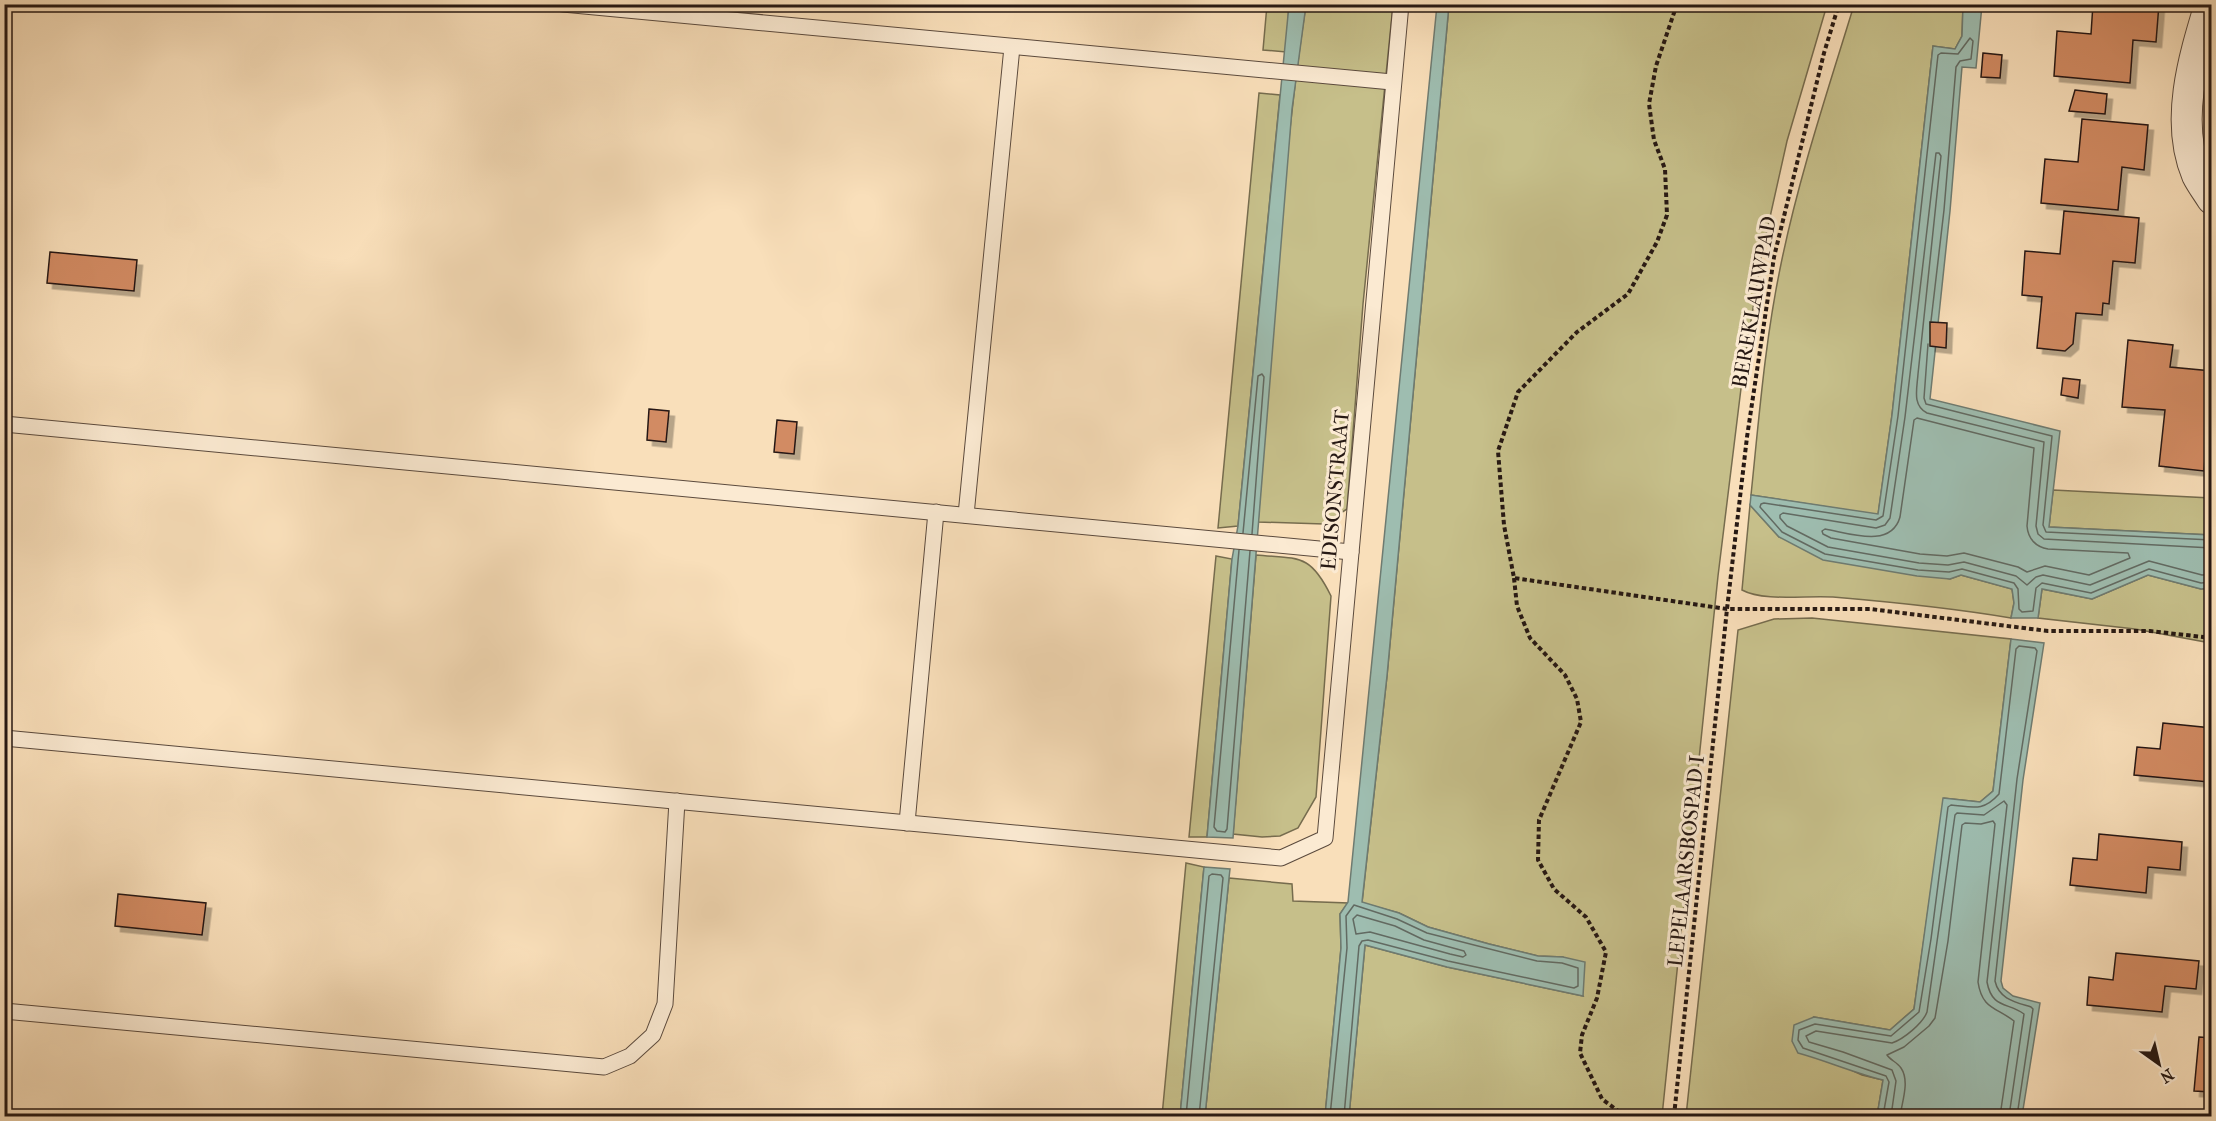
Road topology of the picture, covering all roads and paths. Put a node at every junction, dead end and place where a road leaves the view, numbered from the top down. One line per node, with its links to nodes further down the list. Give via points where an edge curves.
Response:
1 (563, 4): 6 (lane)
2 (1401, 4): 7 (lane, EDISONSTRAAT)
3 (1677, 4): 13 (path, via 1656,66 1649,104 1654,140 1665,169 1667,215 1658,242 1628,294 1577,332 1518,392 1498,451 1504,525)
4 (1839, 4): 14 (path, BEREKLAUWPAD, via 1774,257)
5 (2210, 4): 8 (street, via 2187,107 2189,145 2197,175)
6 (1012, 47): 7 (lane); 11 (lane)
7 (1392, 82): 12 (lane, EDISONSTRAAT)
8 (2211, 199)
9 (4, 424): 10 (lane)
10 (936, 512): 11 (lane); 18 (lane)
11 (966, 515): 12 (lane)
12 (1351, 552): 18 (lane, EDISONSTRAAT, via 1325,838 1281,858)
13 (1514, 578): 14 (path); 20 (path, via 1517,606 1530,638 1565,675 1577,699 1581,722 1539,820 1538,860 1554,889 1586,917 1606,952 1580,1053 1602,1100)
14 (1727, 609): 15 (path, via 1870,609 2048,631 2150,631); 21 (path, LEPELAARSBOSPAD I)
15 (2211, 638)
16 (4, 738): 17 (lane)
17 (677, 801): 18 (lane); 19 (lane, via 665,1004 653,1035 630,1056 604,1067)
18 (907, 823)
19 (4, 1011)
20 (1625, 1116)
21 (1674, 1116)

